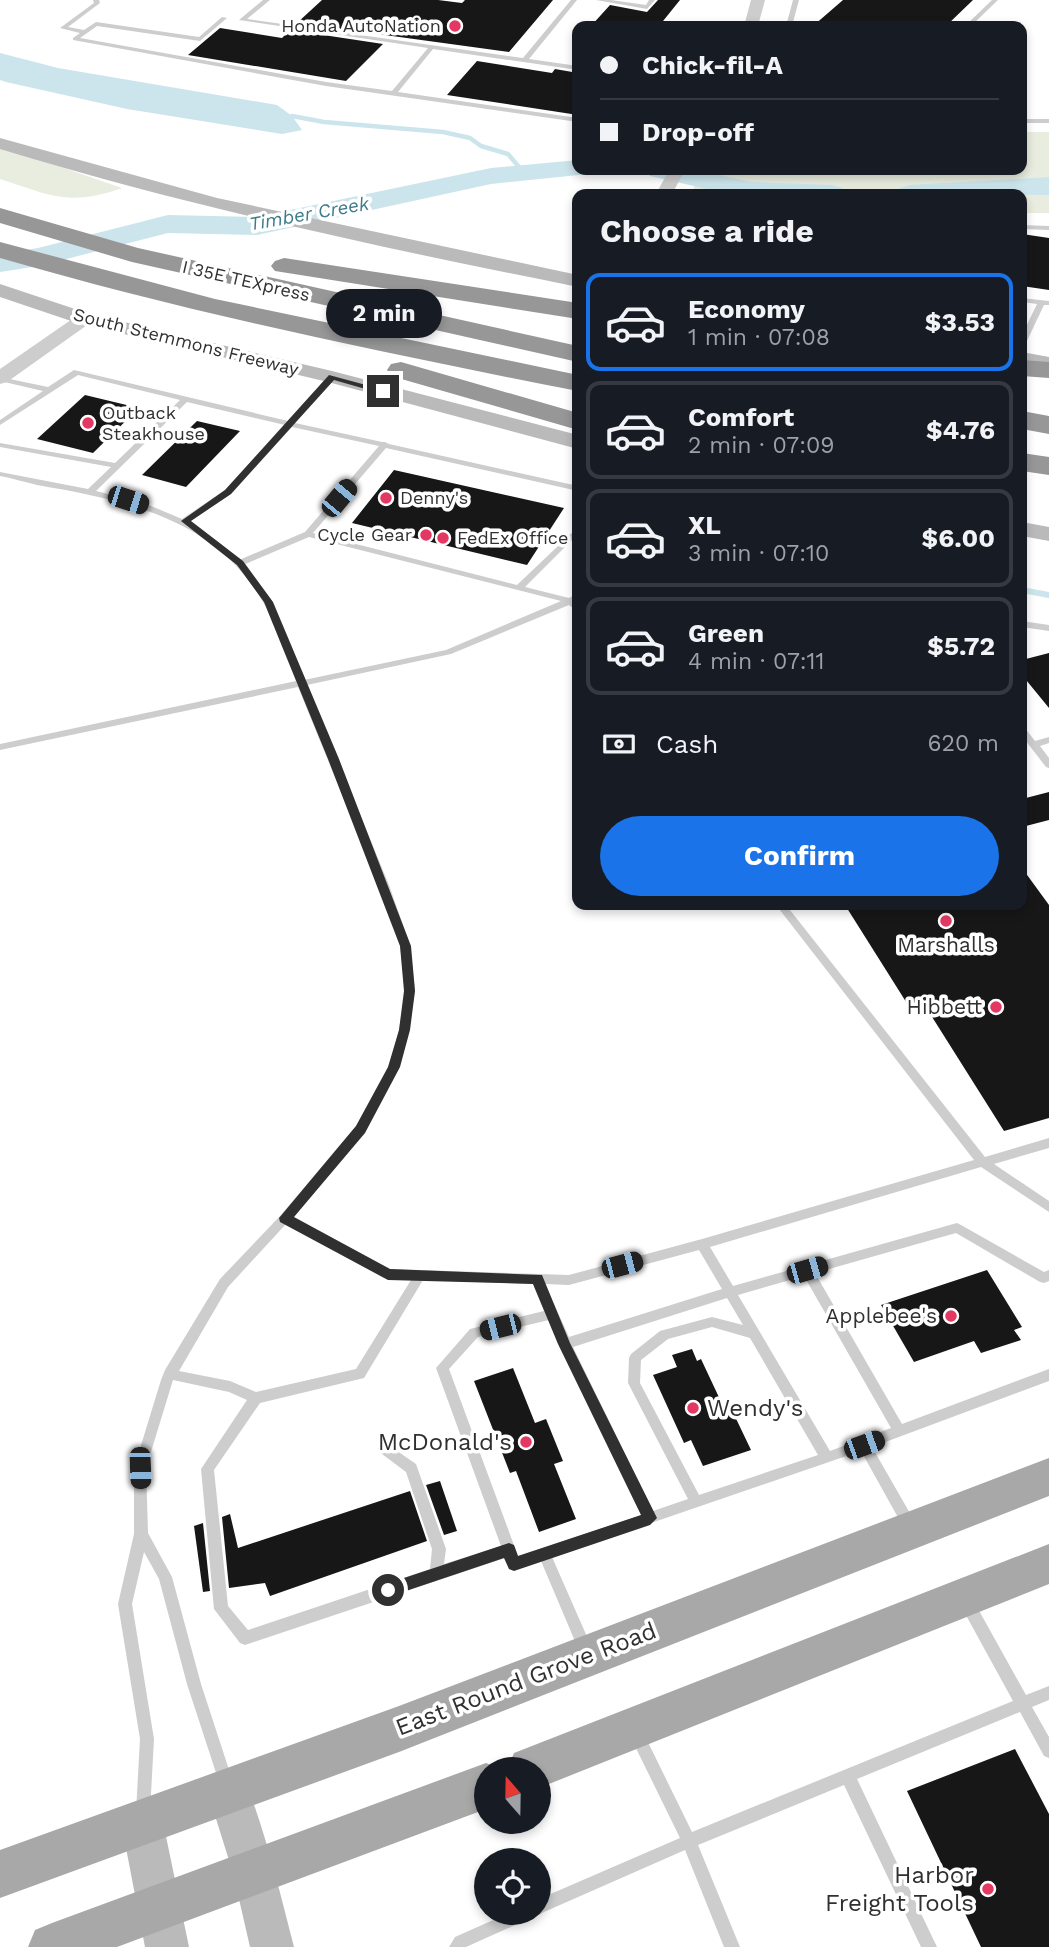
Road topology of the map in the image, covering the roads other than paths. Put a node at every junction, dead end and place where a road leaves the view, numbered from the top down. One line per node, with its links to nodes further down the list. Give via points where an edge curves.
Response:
1 (96, 0): 13 (lane, via 63,28)
2 (267, 0): 14 (lane, via 242,20)
3 (574, 0): 15 (lane)
4 (599, 0): 5 (lane, via 647,7)
5 (652, 0)
6 (758, 0): 10 (street)
7 (796, 0): 11 (lane)
8 (995, 0): 12 (lane)
9 (224, 19): 13 (lane, via 200,39 96,24)
10 (752, 21)
11 (790, 21)
12 (973, 21)
13 (85, 32): 17 (lane, via 75,39)
14 (431, 48): 15 (lane); 17 (lane)
15 (525, 60): 16 (lane)
16 (572, 67)
17 (394, 93): 18 (lane)
18 (572, 119)
19 (1027, 121): 20 (lane)
20 (1049, 121)
21 (0, 143): 30 (main road, via 121,180 293,223)
22 (0, 197): 28 (highway)
23 (0, 215): 27 (highway, I 35E TEXpress)
24 (1027, 227): 25 (lane)
25 (1049, 228)
26 (0, 250): 29 (highway, South Stemmons Freeway)
27 (132, 254): 38 (highway, I 35E TEXpress); 45 (highway)
28 (217, 255): 34 (highway); 36 (highway)
29 (90, 277): 46 (highway, South Stemmons Freeway); 51 (highway)
30 (572, 280)
31 (1, 290): 35 (main road, South Stemmons Freeway)
32 (1027, 301): 33 (lane)
33 (1045, 303): 37 (lane)
34 (572, 310)
35 (84, 319): 43 (main road, South Stemmons Freeway); 44 (street)
36 (572, 334)
37 (1027, 334)
38 (572, 353)
39 (1027, 359): 40 (main road)
40 (1049, 363)
41 (1027, 368): 42 (highway)
42 (1049, 370)
43 (332, 377): 54 (lane); 57 (main road, South Stemmons Freeway)
44 (0, 379): 47 (lane)
45 (572, 380)
46 (572, 381)
47 (48, 390): 48 (lane, via 77,372); 53 (lane)
48 (186, 399): 54 (lane); 62 (lane)
49 (1027, 412): 50 (highway)
50 (1049, 416)
51 (572, 420)
52 (1027, 421): 55 (highway)
53 (0, 423)
54 (290, 424): 59 (lane); 69 (lane, via 228,492)
55 (1049, 425)
56 (1027, 439): 58 (highway)
57 (572, 440)
58 (1049, 442)
59 (385, 444): 67 (lane); 71 (lane)
60 (0, 445): 62 (lane)
61 (1027, 463): 63 (highway)
62 (116, 466): 68 (lane)
63 (1049, 467)
64 (0, 474): 65 (lane)
65 (18, 477): 66 (lane); 68 (lane)
66 (0, 481)
67 (572, 488)
68 (91, 491): 69 (lane)
69 (185, 521): 74 (lane)
70 (1027, 529): 72 (main road)
71 (309, 534): 74 (lane); 75 (lane)
72 (1049, 534)
73 (572, 535): 75 (lane)
74 (240, 563): 80 (lane, via 268,602)
75 (519, 588): 76 (lane)
76 (572, 599)
77 (572, 600): 80 (lane, via 448,652)
78 (1027, 625): 79 (lane)
79 (1049, 628)
80 (303, 684): 84 (lane); 90 (lane, via 405,946 410,991 394,1067 376,1103 360,1129)
81 (1027, 737): 83 (lane)
82 (1049, 740): 83 (lane)
83 (1033, 745): 85 (lane)
84 (0, 747)
85 (1049, 765)
86 (785, 910): 88 (lane)
87 (1049, 1143): 88 (lane)
88 (982, 1162): 89 (lane); 91 (lane)
89 (1049, 1206)
90 (285, 1218): 93 (lane, via 388,1274); 100 (lane, via 224,1283)
91 (702, 1244): 95 (lane, via 569,1280); 96 (lane)
92 (807, 1270): 94 (lane, via 957,1228); 96 (lane); 103 (lane)
93 (420, 1275): 95 (lane); 102 (lane, via 360,1374)
94 (1047, 1278)
95 (537, 1279): 97 (lane)
96 (730, 1292): 98 (lane); 99 (lane)
97 (552, 1314): 99 (lane); 112 (lane, via 474,1333 443,1368)
98 (755, 1334): 106 (lane); 108 (lane, via 712,1322 664,1335 635,1357 634,1383)
99 (564, 1344): 109 (lane)
100 (169, 1374): 102 (lane, via 230,1387); 111 (lane, via 140,1468)
101 (1049, 1375): 103 (lane)
102 (256, 1398): 115 (lane, via 207,1469 221,1609 245,1638)
103 (900, 1432): 104 (lane)
104 (864, 1445): 106 (lane); 110 (lane)
105 (387, 1450): 115 (lane, via 411,1468 439,1549)
106 (827, 1458): 108 (lane)
107 (1049, 1477): 110 (main road, East Round Grove Road)
108 (696, 1503): 109 (lane)
109 (650, 1518): 113 (lane)
110 (911, 1529): 117 (main road, East Round Grove Road)
111 (141, 1534): 124 (lane, via 165,1577); 126 (lane, via 125,1604 147,1739)
112 (509, 1550): 113 (lane, via 514,1564); 115 (lane)
113 (544, 1554): 117 (lane)
114 (1049, 1564): 116 (main road)
115 (436, 1573)
116 (964, 1597): 119 (lane); 120 (main road)
117 (588, 1656): 124 (main road, East Round Grove Road)
118 (1049, 1693): 119 (lane)
119 (1024, 1706): 121 (lane); 123 (lane)
120 (634, 1730): 122 (main road); 127 (lane)
121 (1049, 1751)
122 (551, 1761)
123 (847, 1775): 127 (lane); 137 (lane)
124 (228, 1790): 126 (main road, East Round Grove Road); 128 (main road)
125 (474, 1790): 128 (main road)
126 (142, 1822): 129 (main road, East Round Grove Road); 132 (main road)
127 (689, 1840): 130 (lane); 136 (lane)
128 (254, 1873): 132 (main road); 134 (main road)
129 (0, 1874)
130 (551, 1902)
131 (499, 1925): 135 (lane)
132 (162, 1926): 133 (main road)
133 (52, 1947)
134 (272, 1947)
135 (457, 1947)
136 (732, 1947)
137 (929, 1947)

